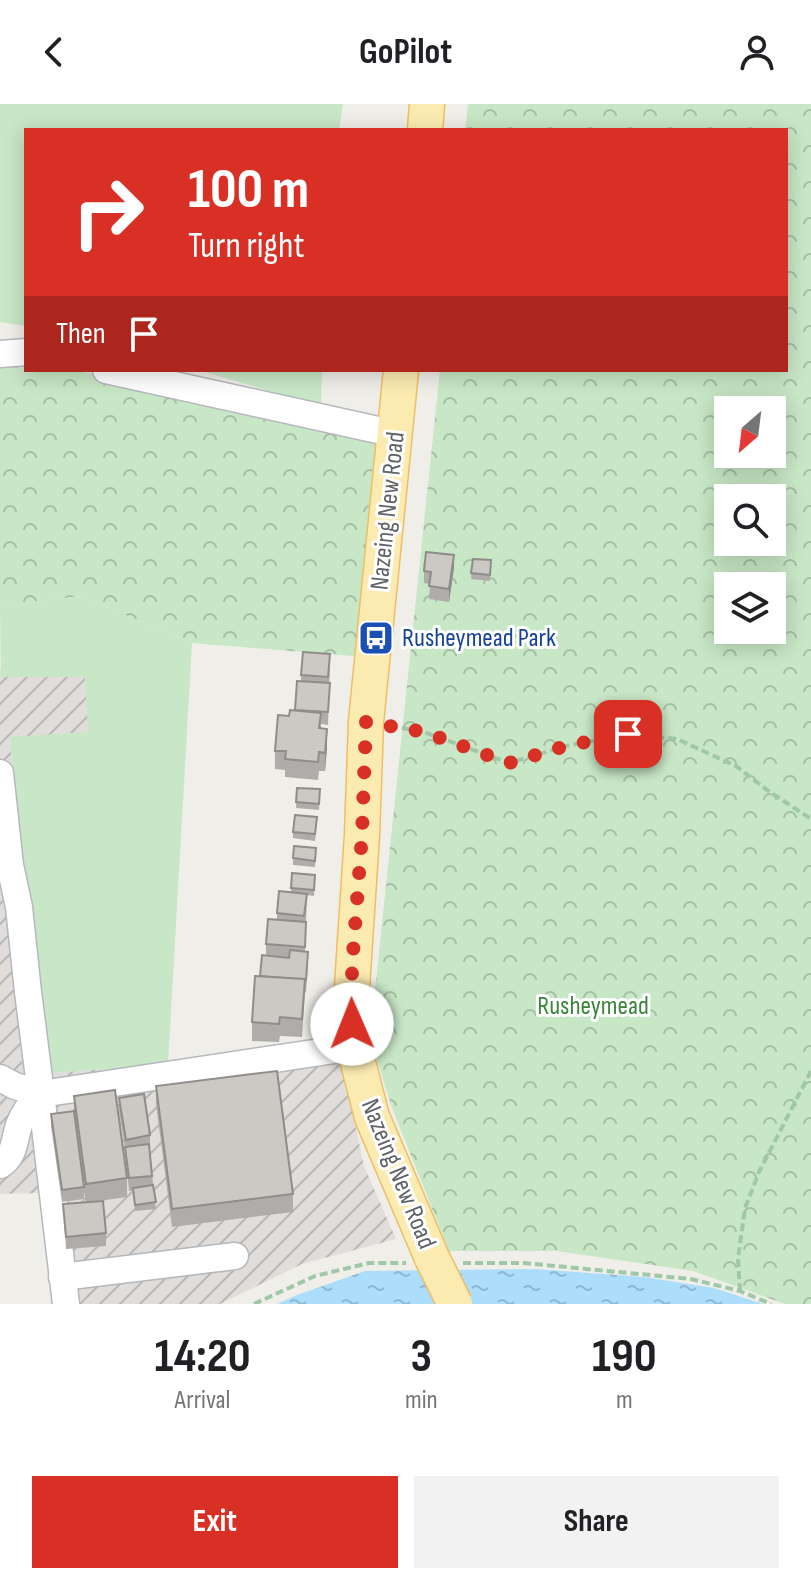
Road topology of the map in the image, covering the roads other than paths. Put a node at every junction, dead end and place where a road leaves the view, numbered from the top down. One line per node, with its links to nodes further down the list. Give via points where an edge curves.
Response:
1 (427, 104): 2 (main road)
2 (425, 128)
3 (24, 352): 4 (lane)
4 (0, 354)
5 (115, 372): 7 (lane)
6 (401, 372): 7 (main road, Nazeing New Road)
7 (396, 434): 10 (main road, Nazeing New Road, via 366,722 352,967)
8 (0, 773): 9 (lane, via 19,907)
9 (10, 922): 12 (lane, via 28,992)
10 (354, 1047): 12 (lane); 17 (main road, Nazeing New Road, bridge, via 372,1117)
11 (0, 1078): 12 (lane)
12 (41, 1094): 13 (lane, via 30,1104 13,1150); 15 (lane)
13 (0, 1165)
14 (235, 1256): 15 (lane)
15 (62, 1277): 16 (lane)
16 (66, 1304)
17 (455, 1304)

